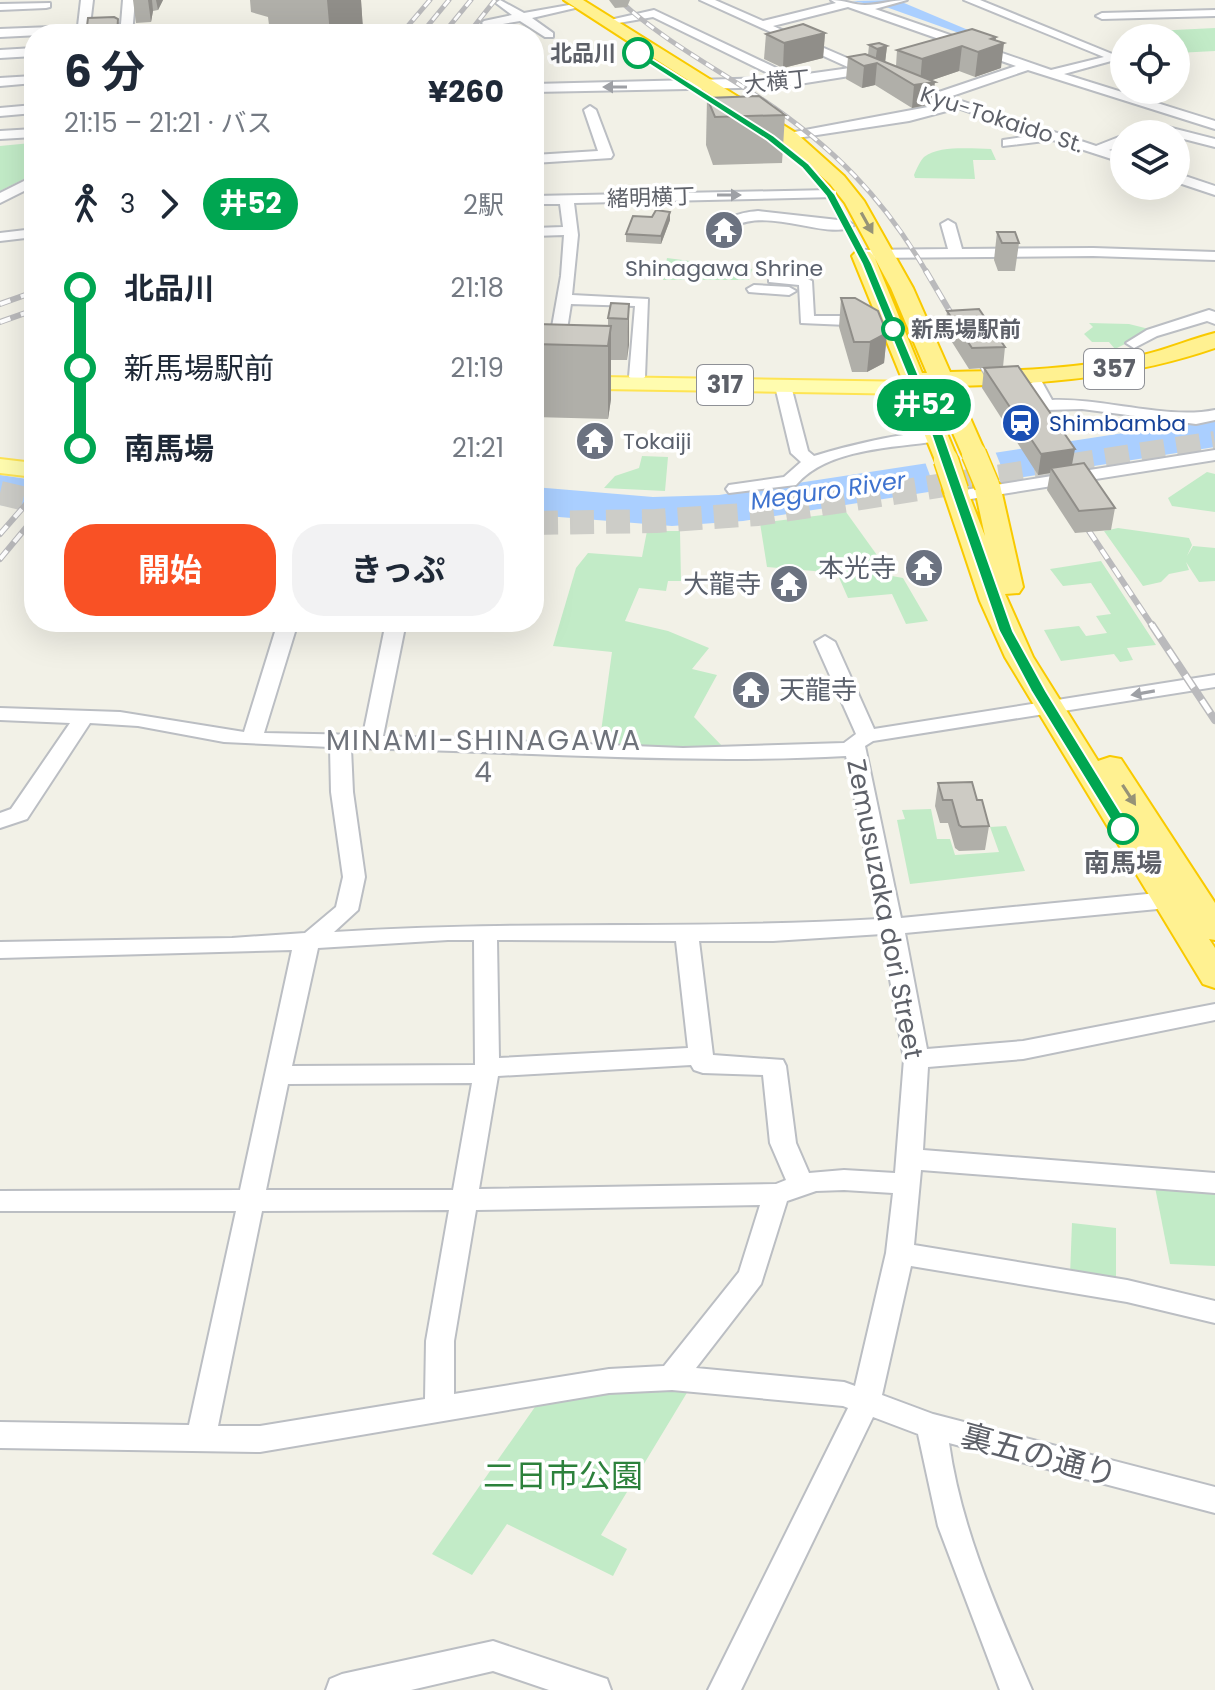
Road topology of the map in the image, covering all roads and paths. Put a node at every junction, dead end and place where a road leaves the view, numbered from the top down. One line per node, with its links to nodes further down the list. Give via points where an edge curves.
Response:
1 (87, 0): 20 (street)
2 (129, 0): 21 (street)
3 (706, 0): 25 (street, Kyu-Tokaido St.)
4 (901, 0): 13 (street)
5 (970, 0): 31 (street)
6 (1125, 0): 16 (street)
7 (46, 2): 12 (street); 19 (street)
8 (634, 2): 15 (street)
9 (842, 2): 13 (street); 25 (street)
10 (502, 3): 17 (street)
11 (566, 3): 17 (street); 18 (highway); 44 (highway)
12 (0, 7)
13 (869, 8): 32 (street)
14 (1215, 13): 16 (street)
15 (651, 14): 18 (street); 41 (street)
16 (1102, 16): 24 (street)
17 (522, 17): 22 (street); 23 (street)
18 (607, 22): 44 (highway)
19 (42, 24)
20 (84, 24)
21 (127, 24)
22 (489, 24)
23 (532, 24)
24 (1091, 24)
25 (761, 25): 38 (street, Kyu-Tokaido St.)
26 (1080, 31): 31 (street)
27 (544, 32): 30 (street)
28 (0, 33): 29 (street)
29 (24, 33)
30 (549, 35)
31 (1068, 39): 37 (street, via 1116,58)
32 (974, 46): 35 (street); 36 (street)
33 (24, 53): 34 (street)
34 (0, 54)
35 (945, 54)
36 (1027, 66): 37 (street); 46 (street)
37 (1051, 74): 51 (street)
38 (879, 75): 41 (street, 大横丁); 46 (street, Kyu-Tokaido St.)
39 (545, 77): 43 (street)
40 (24, 78): 42 (street)
41 (793, 81): 44 (street, 大横丁)
42 (0, 82)
43 (556, 87): 44 (street, 大横丁, one-way to 43); 45 (street, 大横丁)
44 (702, 87): 57 (highway); 68 (highway, via 788,151)
45 (544, 88)
46 (934, 98): 47 (street, Kyu-Tokaido St.)
47 (957, 105): 56 (street, Kyu-Tokaido St.); 57 (street)
48 (24, 110): 50 (street)
49 (590, 110): 64 (street, via 606,155)
50 (0, 112)
51 (1179, 116): 52 (street); 53 (street)
52 (1169, 120)
53 (1215, 125)
54 (24, 134): 55 (street)
55 (0, 135)
56 (1055, 135): 59 (street); 62 (street, Kyu-Tokaido St.)
57 (789, 137): 81 (highway, one-way to 81, via 854,201)
58 (1190, 137): 60 (street)
59 (1008, 143)
60 (1215, 143)
61 (1110, 145): 62 (street)
62 (1097, 150): 63 (street, Kyu-Tokaido St.)
63 (1110, 154)
64 (544, 158)
65 (1190, 182): 67 (street)
66 (24, 186): 72 (street)
67 (1215, 191)
68 (831, 194): 71 (street, 緒明横丁, one-way to 68); 74 (highway)
69 (24, 200): 72 (street)
70 (544, 200): 71 (street, 緒明横丁)
71 (567, 200): 75 (street)
72 (0, 201)
73 (948, 224): 80 (street)
74 (847, 225): 79 (street, via 764,215 731,222); 81 (highway)
75 (570, 231): 76 (street); 86 (street)
76 (544, 232)
77 (24, 234): 78 (street)
78 (0, 237)
79 (722, 237)
80 (956, 252): 81 (street); 82 (street)
81 (873, 254): 88 (highway); 98 (highway, via 902,288)
82 (1215, 256)
83 (774, 279): 85 (street, via 803,281)
84 (754, 289): 85 (street)
85 (806, 293): 88 (street, via 806,320)
86 (564, 299): 93 (street, via 566,333); 97 (street, via 643,302 634,335)
87 (1215, 319): 90 (street, via 1191,318)
88 (889, 321): 98 (highway)
89 (1215, 340): 98 (highway, 357, via 1113,369)
90 (1134, 343)
91 (1215, 352): 99 (highway, 357, via 1120,377)
92 (544, 353): 93 (street)
93 (556, 353): 94 (street)
94 (544, 371)
95 (544, 377): 97 (main road, 317)
96 (544, 377): 100 (main road, 317)
97 (637, 377): 98 (main road, 317)
98 (928, 384): 99 (highway, 357); 100 (main road, 317); 102 (highway); 109 (highway, bridge, via 974,454)
99 (1036, 385): 101 (street, via 1046,405 1082,404 1196,419)
100 (783, 386): 106 (street, via 800,453)
101 (1215, 415)
102 (942, 448): 106 (street); 111 (highway, bridge)
103 (1215, 455): 109 (street)
104 (0, 458): 105 (main road)
105 (24, 461)
106 (811, 462): 110 (street, via 790,481)
107 (0, 466): 108 (main road)
108 (24, 469)
109 (988, 488): 111 (street); 116 (highway, via 1014,602)
110 (735, 489)
111 (957, 493): 116 (highway, via 1006,631)
112 (285, 632): 119 (street)
113 (394, 632): 120 (street)
114 (825, 642): 122 (street)
115 (1215, 681): 116 (street, Zemusuzaka dori Street, one-way to 116)
116 (1060, 708): 122 (street, Zemusuzaka dori Street); 124 (highway)
117 (0, 714): 118 (street)
118 (83, 719): 119 (street, via 103,717); 123 (street, via 19,814)
119 (252, 739): 121 (street)
120 (372, 741): 121 (street); 122 (street, via 663,754 789,754)
121 (340, 742): 129 (street, via 353,880 347,910)
122 (860, 742): 125 (street, Zemusuzaka dori Street)
123 (0, 821)
124 (1194, 901): 125 (street); 126 (highway); 131 (highway)
125 (891, 927): 128 (street); 134 (street, Zemusuzaka dori Street)
126 (1215, 929)
127 (485, 933): 128 (street); 129 (street); 135 (street)
128 (687, 935): 133 (street)
129 (310, 942): 130 (street); 136 (street, via 304,949)
130 (0, 950)
131 (1215, 976)
132 (1215, 1012): 134 (street, via 1023,1050)
133 (701, 1056): 135 (street); 139 (street, via 703,1064 774,1066)
134 (916, 1059): 137 (street, Zemusuzaka dori Street)
135 (486, 1071): 136 (street); 141 (street)
136 (277, 1075): 140 (street)
137 (909, 1171): 138 (street); 139 (street, via 816,1181); 143 (street, Zemusuzaka dori Street)
138 (1215, 1183)
139 (789, 1190): 141 (street); 145 (street, via 751,1276)
140 (253, 1199): 141 (street); 142 (street); 150 (street)
141 (464, 1200): 147 (street, via 440,1341)
142 (0, 1201)
143 (900, 1253): 144 (street, via 1127,1291); 146 (street, Zemusuzaka dori Street)
144 (1215, 1312)
145 (672, 1378): 146 (street, 裏五の通り, via 844,1394); 147 (street, 裏五の通り, via 609,1381)
146 (866, 1402): 148 (street, 裏五の通り); 154 (street, Zemusuzaka dori Street)
147 (439, 1410): 150 (street, 裏五の通り, via 260,1439)
148 (932, 1426): 151 (street, 裏五の通り); 155 (street, via 939,1476 984,1616)
149 (0, 1435): 150 (street, 裏五の通り)
150 (201, 1439)
151 (1215, 1500)
152 (342, 1690): 153 (street, via 493,1656)
153 (595, 1690)
154 (724, 1690)
155 (1016, 1690)

